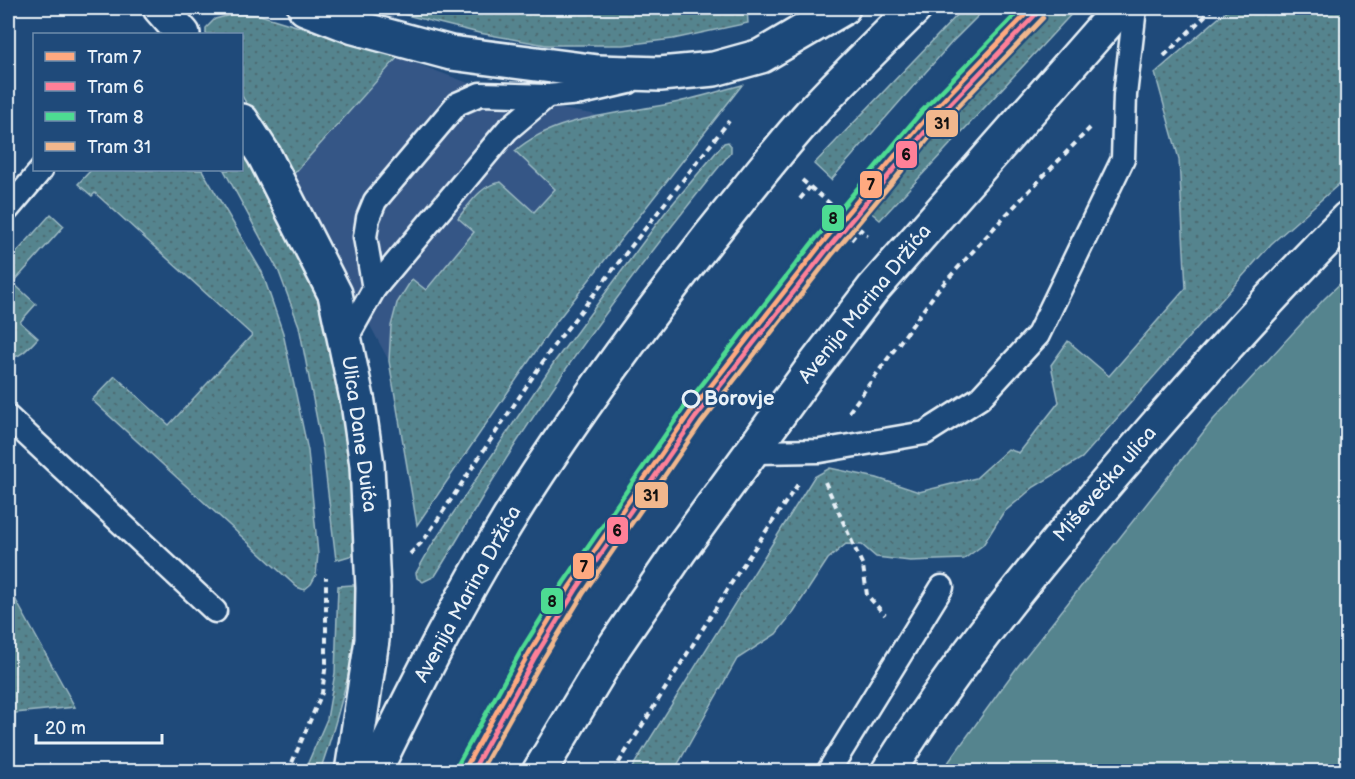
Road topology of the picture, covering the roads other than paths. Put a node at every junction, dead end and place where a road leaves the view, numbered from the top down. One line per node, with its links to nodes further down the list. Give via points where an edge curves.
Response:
1 (304, 8): 6 (street, via 354,27 451,53 598,72)
2 (843, 8): 6 (street, via 761,56 714,69)
3 (915, 8): 19 (street, Avenija Marina Držića, via 773,157 660,299 595,389 487,555)
4 (1120, 8): 15 (street, Avenija Marina Držića, via 873,288)
5 (1135, 8): 15 (lane, via 1125,95 1123,159 1038,335 980,398 925,433 820,451)
6 (660, 74): 7 (lane, via 581,93)
7 (547, 96): 12 (lane, via 507,130); 12 (lane, via 480,94 457,104 375,201 365,237)
8 (243, 122): 13 (street, Ulica Dane Duića, via 335,294)
9 (40, 171): 10 (lane)
10 (8, 209)
11 (1347, 218): 22 (street, Miševečka ulica, via 1173,405 1045,554 970,652)
12 (374, 289): 13 (lane)
13 (345, 341): 18 (street, Ulica Dane Duića, via 367,465 374,568 372,640)
14 (8, 417): 17 (lane)
15 (752, 452): 20 (street, Avenija Marina Držića, via 614,647)
16 (942, 587): 21 (lane)
17 (215, 611)
18 (352, 771)
19 (374, 771)
20 (539, 771)
21 (828, 771)
22 (888, 771)

